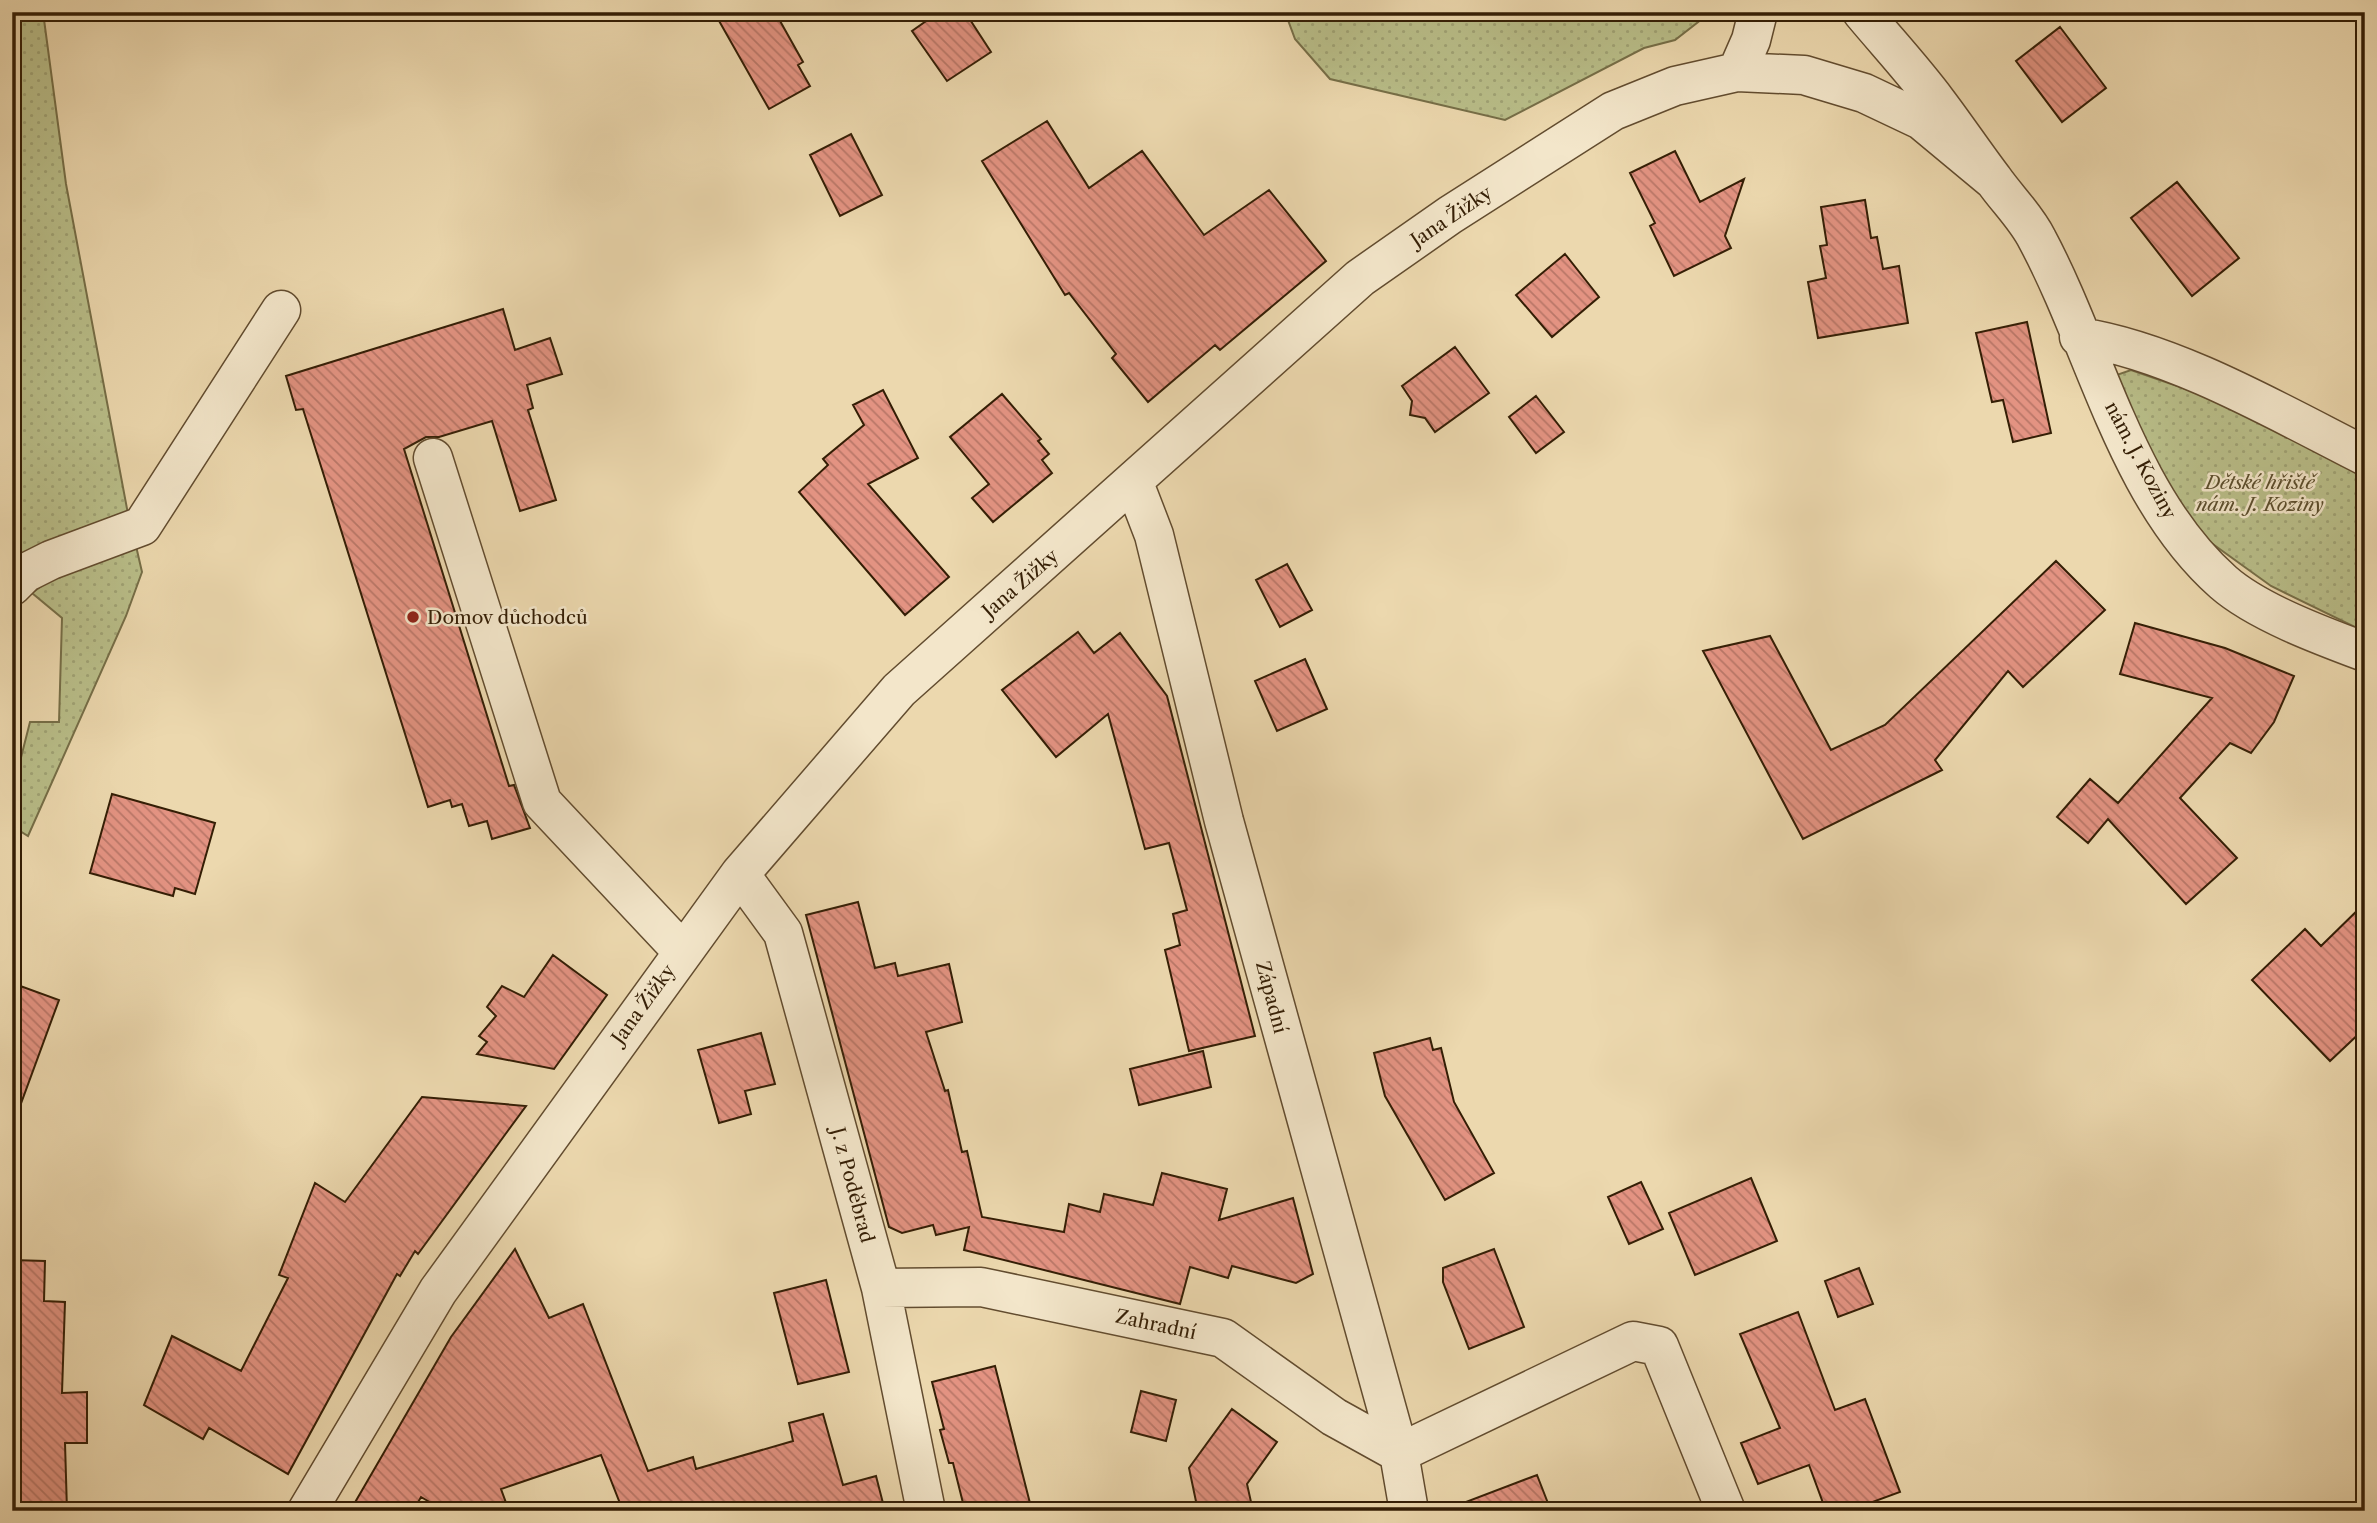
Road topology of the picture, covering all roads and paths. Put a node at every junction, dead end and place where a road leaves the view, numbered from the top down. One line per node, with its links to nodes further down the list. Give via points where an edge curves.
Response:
1 (1758, 12): 3 (street)
2 (1862, 12): 4 (street, via 1936,100)
3 (1737, 72): 4 (street, Jana Žižky, via 1804,75 1864,93 1921,120); 9 (street, Jana Žižky, via 1675,86 1613,111 1450,215 1360,278)
4 (1992, 179): 6 (street, nám. J. Koziny, via 2035,235 2063,289)
5 (281, 310): 10 (street, via 142,526 51,560 25,573)
6 (2080, 337): 7 (street, via 2117,343 2252,398); 11 (street, nám. J. Koziny, via 2148,481 2193,550 2224,583 2274,613)
7 (2365, 456)
8 (433, 458): 13 (street, via 542,802)
9 (1134, 483): 12 (street, Jana Žižky, via 899,690); 15 (street, Západní, via 1154,536 1224,821)
10 (12, 586)
11 (2365, 652)
12 (740, 874): 13 (street, Jana Žižky); 14 (street, J. z Poděbrad, via 783,933)
13 (682, 951): 16 (street, Jana Žižky, via 438,1291)
14 (881, 1288): 15 (street, Zahradní, via 981,1287 1223,1338 1334,1417); 17 (street, J. z Poděbrad)
15 (1399, 1453): 18 (street, Západní); 19 (street, via 1633,1341 1659,1346)
16 (307, 1511)
17 (926, 1511)
18 (1409, 1511)
19 (1726, 1511)

